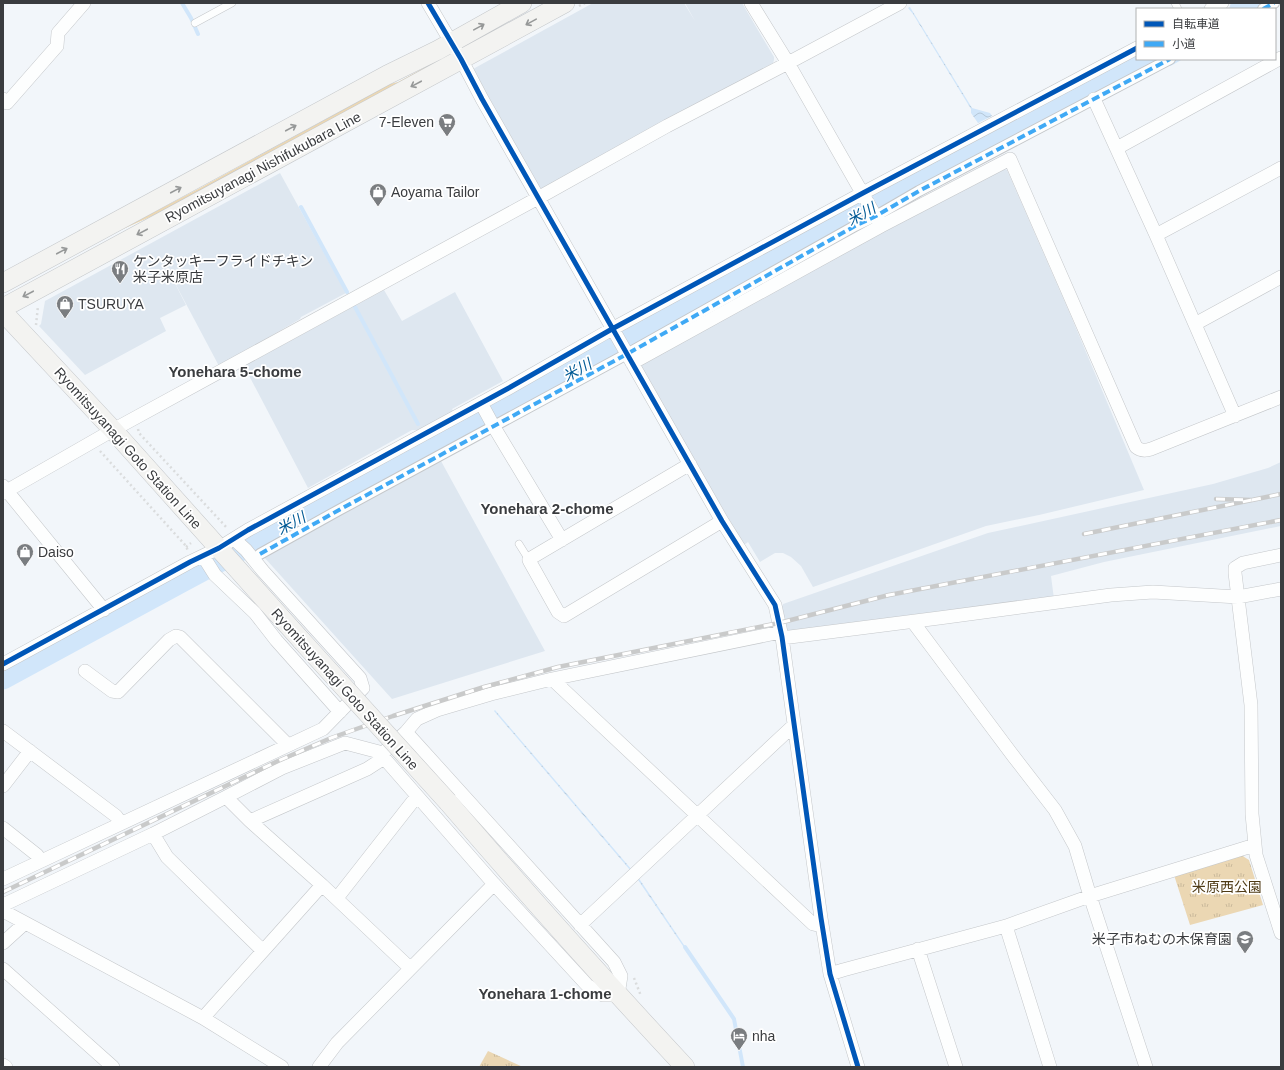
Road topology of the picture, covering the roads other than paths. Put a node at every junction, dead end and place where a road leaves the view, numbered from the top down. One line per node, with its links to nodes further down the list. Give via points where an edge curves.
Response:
1 (84, 3): 20 (street, via 58,33 57,46 7,103)
2 (232, 3): 12 (lane)
3 (428, 3): 13 (street)
4 (522, 3): 13 (main road, Ryomitsuyanagi Nishifukubara Line, one-way to 4)
5 (565, 3): 16 (main road, Ryomitsuyanagi Nishifukubara Line, one-way to 16)
6 (751, 3): 18 (street)
7 (900, 3): 18 (street)
8 (1222, 3): 10 (street)
9 (1274, 3): 11 (street)
10 (1213, 8)
11 (1265, 8)
12 (195, 23)
13 (451, 42): 16 (street); 28 (main road, Ryomitsuyanagi Nishifukubara Line, one-way to 13)
14 (1136, 49): 23 (street)
15 (1281, 58): 21 (street)
16 (462, 60): 24 (street); 29 (main road, Ryomitsuyanagi Nishifukubara Line, one-way to 29)
17 (1168, 60): 19 (street)
18 (788, 63): 23 (street); 24 (street, via 667,126)
19 (1094, 99): 21 (street); 25 (street, via 919,191)
20 (3, 100)
21 (1118, 148): 26 (street)
22 (1281, 168): 26 (street)
23 (864, 195): 25 (street); 32 (street)
24 (538, 198): 32 (street); 38 (street)
25 (879, 221): 33 (street); 36 (street, via 1010,159 1136,447 1145,451)
26 (1156, 235): 31 (street)
27 (1281, 277): 31 (street)
28 (3, 283)
29 (3, 308)
30 (3, 312): 38 (main road, Ryomitsuyanagi Goto Station Line)
31 (1195, 324): 36 (street)
32 (615, 333): 33 (street); 35 (street)
33 (628, 356): 37 (street); 39 (street)
34 (1281, 397): 36 (street)
35 (482, 405): 37 (street); 44 (street)
36 (1235, 416)
37 (493, 425): 42 (street); 45 (street)
38 (113, 430): 40 (street); 44 (main road, Ryomitsuyanagi Goto Station Line)
39 (690, 464): 41 (street); 42 (street)
40 (4, 490): 50 (street)
41 (722, 521): 47 (street, via 564,616 558,612); 52 (street, via 775,605)
42 (562, 540): 47 (street)
43 (519, 544): 47 (lane)
44 (221, 545): 50 (street); 56 (street, via 215,574 255,613); 56 (street, via 246,550 360,678 363,688); 91 (main road, Ryomitsuyanagi Goto Station Line, bridge, via 236,568)
45 (260, 554)
46 (1281, 555): 49 (street, via 1238,565 1235,574)
47 (529, 560)
48 (1281, 589): 49 (street)
49 (1238, 597): 51 (street, via 1153,592 1110,595); 71 (street, via 1251,705 1252,814)
50 (104, 610): 53 (street)
51 (913, 622): 52 (street); 76 (street, via 1055,810 1075,846)
52 (781, 635): 55 (street); 57 (street)
53 (3, 664)
54 (85, 671): 60 (street, via 112,691 118,692 168,640 180,637)
55 (552, 679): 59 (street, via 437,710 417,719); 66 (street)
56 (340, 712): 60 (street, via 323,729)
57 (794, 725): 66 (street); 82 (street)
58 (3, 731): 61 (street)
59 (406, 732): 62 (street); 81 (street)
60 (288, 745): 68 (street)
61 (30, 751): 63 (street); 68 (street, via 116,816)
62 (383, 755): 64 (street); 65 (street, via 345,743 282,768); 67 (street, via 367,769)
63 (3, 786)
64 (417, 796): 74 (street); 77 (street)
65 (226, 797): 67 (street); 70 (street)
66 (697, 816): 81 (street); 82 (street, via 813,924)
67 (250, 821): 75 (street)
68 (121, 823): 72 (street)
69 (3, 828): 72 (street)
70 (153, 834): 78 (street); 87 (street, via 167,857)
71 (1255, 845): 76 (street); 84 (street)
72 (41, 861): 73 (street)
73 (3, 879)
74 (494, 884): 89 (street); 91 (street, via 587,985 602,995)
75 (322, 885): 77 (street); 87 (street)
76 (1090, 896): 83 (street); 102 (street)
77 (337, 898): 89 (street)
78 (3, 905)
79 (3, 911): 80 (street)
80 (25, 923): 85 (street); 92 (street)
81 (580, 925): 91 (street, via 614,962 621,976)
82 (822, 926): 90 (street)
83 (1006, 926): 86 (street); 101 (street)
84 (1281, 933)
85 (3, 943)
86 (918, 949): 90 (street); 100 (street)
87 (264, 951): 92 (street)
88 (3, 968): 95 (street)
89 (410, 968): 97 (street, via 337,1043)
90 (830, 974): 99 (street)
91 (618, 995): 98 (main road, Ryomitsuyanagi Goto Station Line)
92 (203, 1018): 96 (street)
93 (3, 1065): 94 (street)
94 (6, 1067)
95 (113, 1067)
96 (282, 1067)
97 (319, 1067)
98 (685, 1067)
99 (858, 1067)
100 (956, 1067)
101 (1050, 1067)
102 (1146, 1067)

